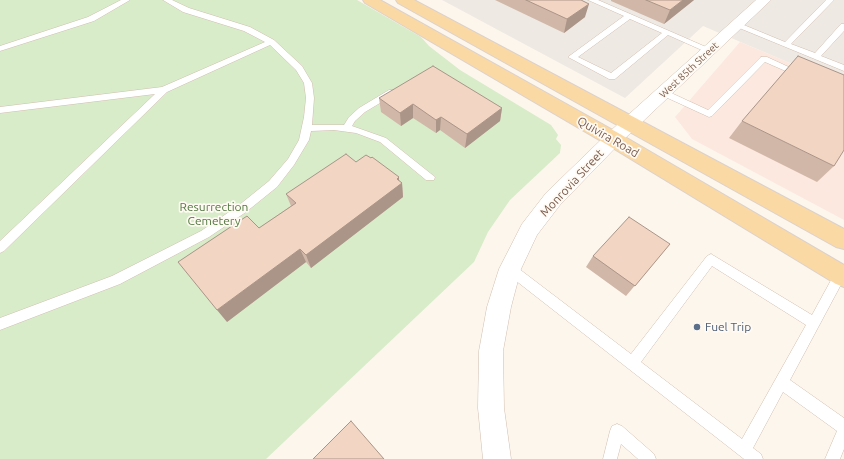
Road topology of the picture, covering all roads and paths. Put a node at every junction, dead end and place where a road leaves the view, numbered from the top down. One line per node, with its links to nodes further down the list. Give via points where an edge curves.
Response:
1 (126, 0): 14 (lane, via 84,22)
2 (167, 0): 12 (lane, via 186,10 247,29)
3 (403, 0): 23 (main road, Quivira Road)
4 (592, 0): 8 (lane)
5 (764, 0): 9 (street, West 85th Street)
6 (830, 0): 13 (lane)
7 (380, 2): 26 (main road, Quivira Road)
8 (629, 16): 11 (lane); 11 (lane, via 572,57 612,77)
9 (736, 25): 13 (lane); 15 (street, West 85th Street)
10 (844, 26): 16 (lane)
11 (668, 32): 15 (lane)
12 (271, 42): 20 (lane); 24 (lane, via 299,68 308,82 310,98)
13 (786, 45): 16 (lane)
14 (0, 49)
15 (709, 50): 21 (street, West 85th Street)
16 (816, 57): 17 (lane)
17 (844, 68)
18 (808, 77): 21 (lane, via 764,59 709,114)
19 (400, 88): 25 (lane, via 362,110)
20 (164, 90): 22 (lane); 29 (lane)
21 (664, 93): 23 (street, West 85th Street)
22 (0, 110)
23 (630, 124): 26 (street, West 85th Street); 28 (main road, Quivira Road)
24 (307, 128): 25 (lane); 33 (lane, via 304,140 292,162 273,184 211,230 116,280)
25 (346, 129): 27 (lane, via 357,130 383,140)
26 (613, 139): 30 (street, Monrovia Street, via 553,199 529,230); 31 (main road, Quivira Road)
27 (430, 176)
28 (844, 240)
29 (0, 248)
30 (510, 269): 34 (lane); 39 (street, Monrovia Street, via 491,351 491,408)
31 (842, 276): 32 (lane)
32 (814, 322): 34 (lane, via 711,259); 35 (lane)
33 (0, 324)
34 (632, 363): 38 (lane)
35 (781, 382): 36 (lane); 38 (lane)
36 (844, 427)
37 (844, 432): 43 (lane)
38 (744, 450): 42 (lane)
39 (497, 459)
40 (610, 459): 41 (lane, via 616,432)
41 (649, 459)
42 (756, 459)
43 (832, 459)

